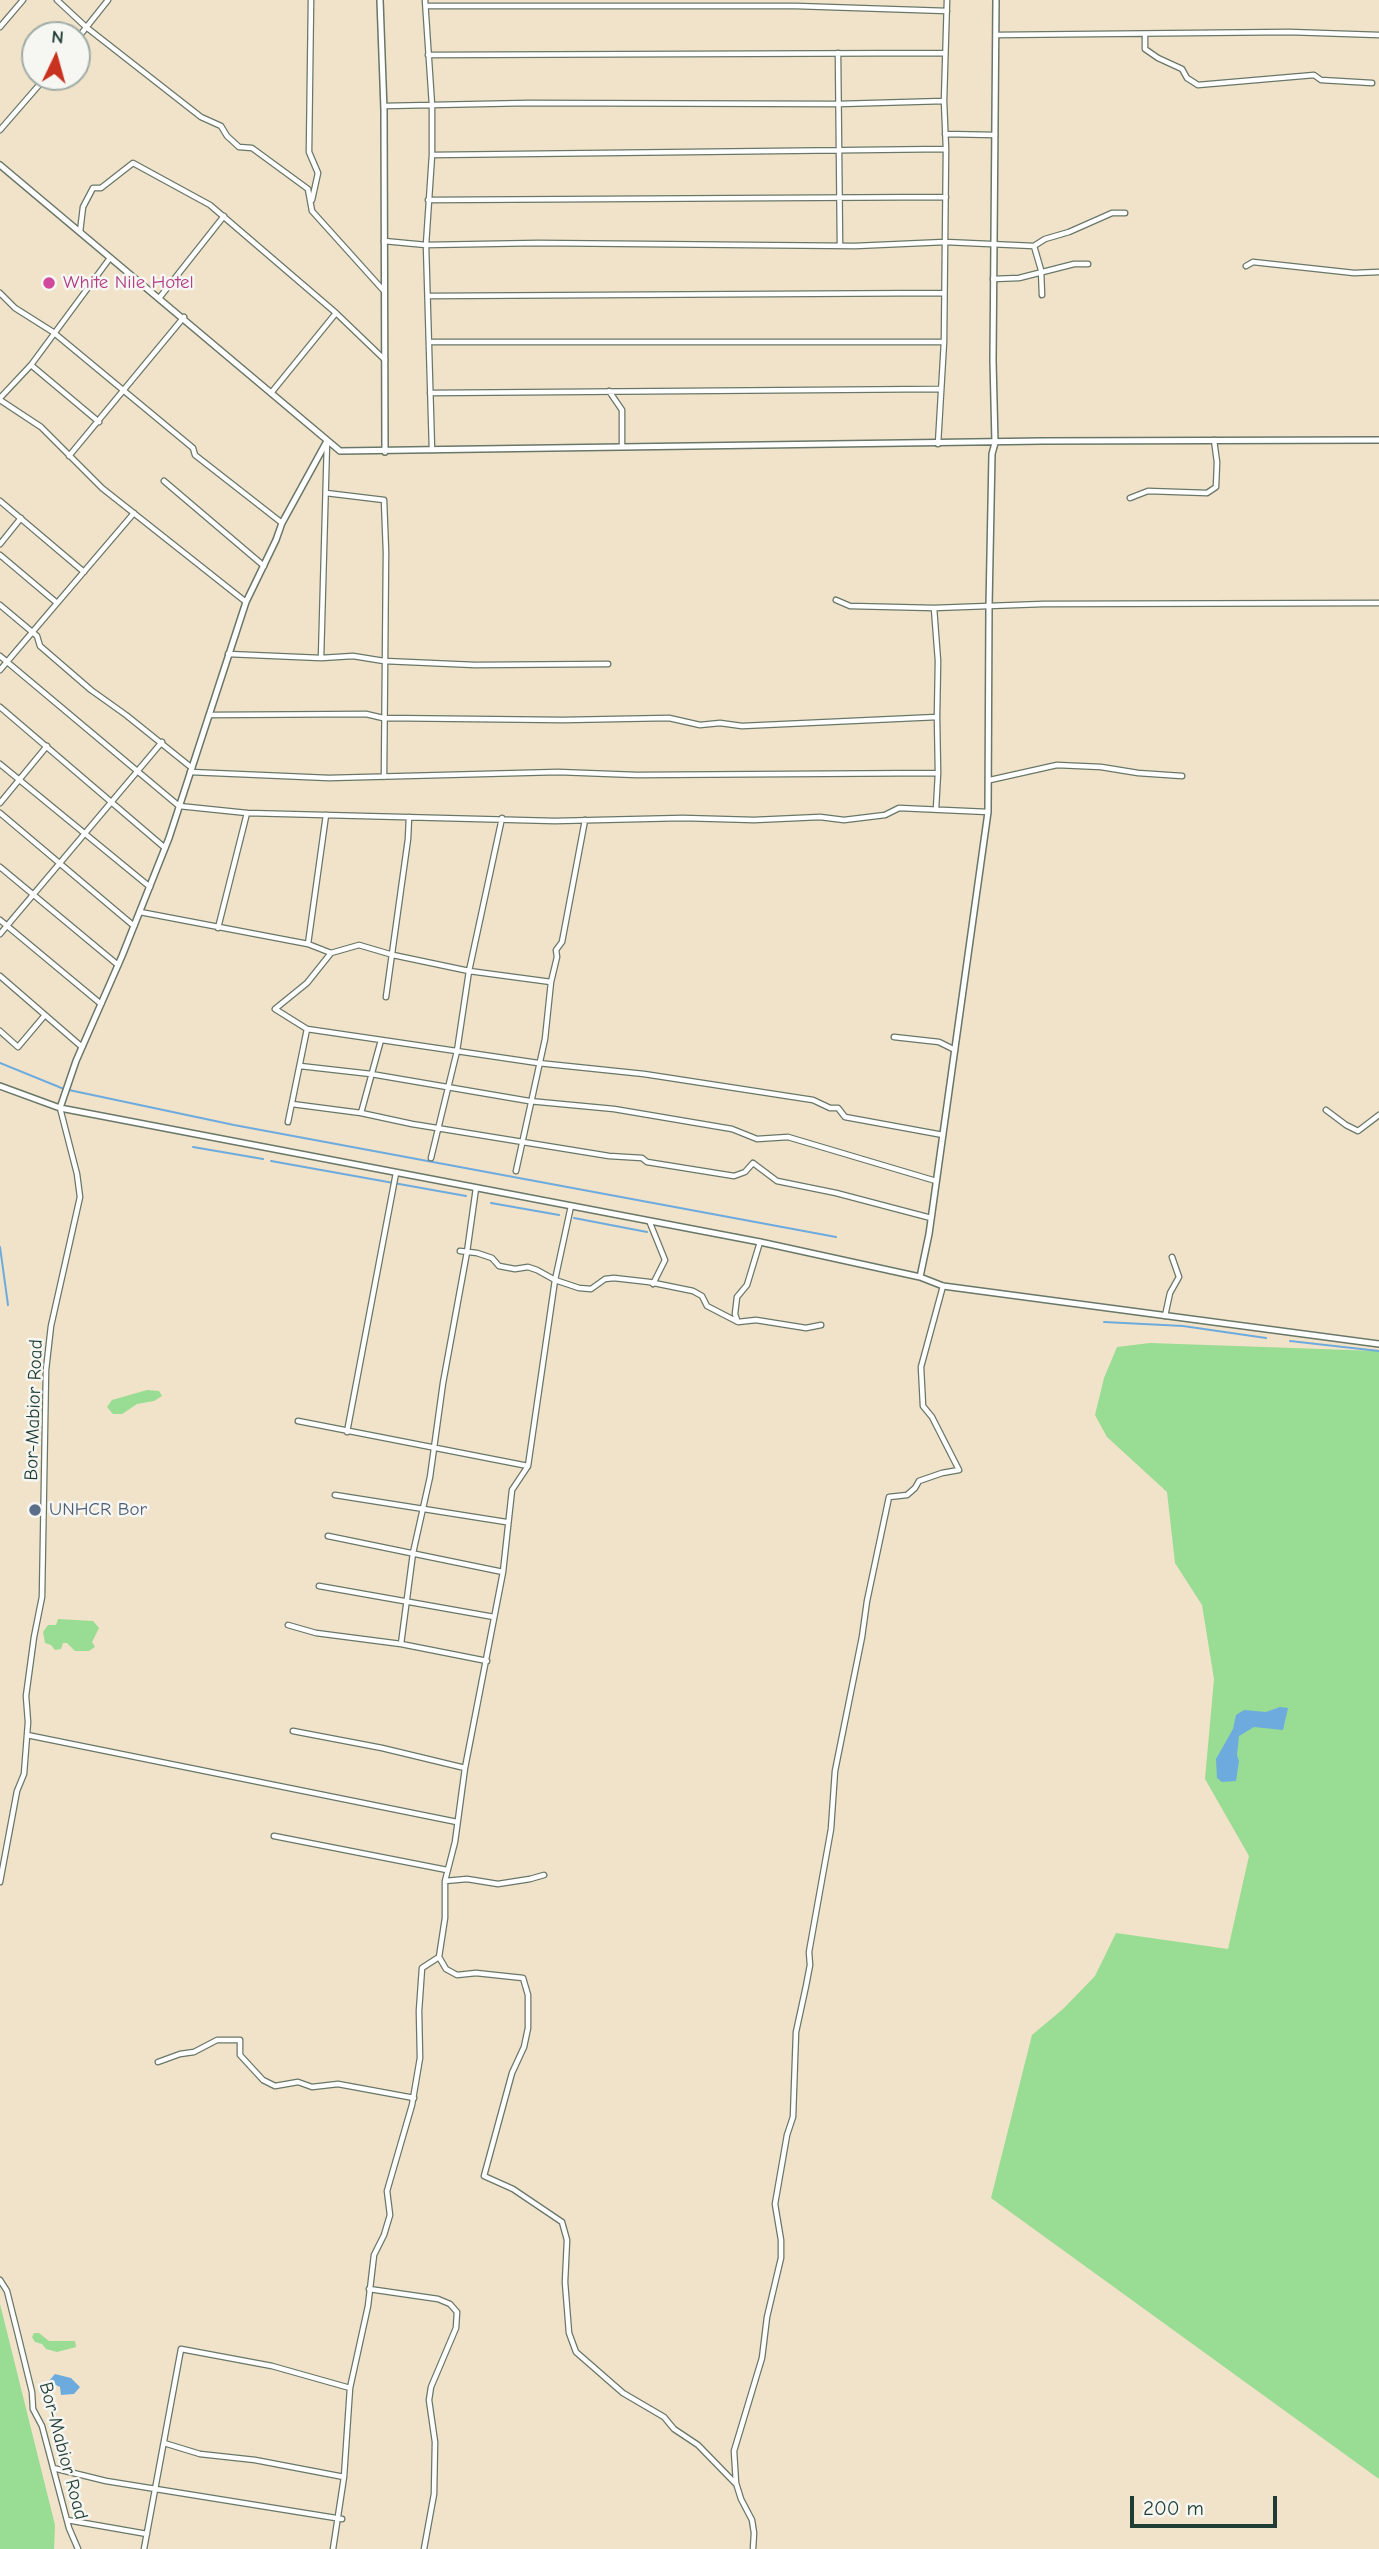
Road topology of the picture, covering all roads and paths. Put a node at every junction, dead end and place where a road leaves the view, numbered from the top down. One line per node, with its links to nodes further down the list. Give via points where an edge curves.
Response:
1 (23, 0): 12 (street)
2 (57, 0): 10 (street)
3 (108, 0): 11 (street)
4 (311, 0): 36 (street, via 310,152 318,173)
5 (380, 0): 25 (street)
6 (947, 0): 9 (street)
7 (996, 0): 16 (street)
8 (426, 3): 9 (street); 19 (street)
9 (947, 11): 17 (street)
10 (80, 21)
11 (91, 21)
12 (0, 27)
13 (91, 31): 36 (street, via 201,117 221,126 239,147 251,148 308,189)
14 (1145, 35): 15 (street); 16 (street); 20 (street, via 1145,49 1182,69 1198,85 1314,75 1321,80)
15 (1379, 35)
16 (996, 36): 28 (street)
17 (945, 52): 18 (street); 22 (street)
18 (838, 53): 19 (street); 23 (street)
19 (428, 55): 24 (street)
20 (1372, 83)
21 (34, 91): 26 (street)
22 (944, 101): 23 (street); 27 (street)
23 (839, 104): 24 (street); 30 (street)
24 (432, 105): 25 (street); 31 (street)
25 (384, 106): 40 (street)
26 (0, 130)
27 (946, 134): 28 (street); 29 (street)
28 (995, 135): 44 (street)
29 (946, 149): 30 (street); 34 (street)
30 (840, 151): 31 (street); 33 (street)
31 (432, 155): 35 (street)
32 (0, 165): 39 (street)
33 (840, 197): 34 (street); 35 (street); 43 (street)
34 (946, 197): 41 (street)
35 (428, 200): 42 (street)
36 (312, 211): 52 (street)
37 (1125, 213): 45 (street, via 1111,213)
38 (224, 216): 39 (street, via 134,163 101,188 93,188 83,207); 57 (street); 58 (street)
39 (80, 232): 46 (street)
40 (384, 241): 42 (street); 52 (street)
41 (945, 242): 43 (street); 44 (street); 54 (street)
42 (426, 245): 43 (street); 56 (street)
43 (840, 246)
44 (993, 246): 45 (street); 51 (street)
45 (1034, 246): 49 (street)
46 (110, 258): 57 (street); 60 (street)
47 (1088, 264): 49 (street)
48 (1247, 266): 50 (street, via 1253,262)
49 (1041, 270): 51 (street, via 1019,278); 55 (street)
50 (1379, 272)
51 (993, 279): 75 (street)
52 (385, 292): 63 (street)
53 (0, 293): 60 (street)
54 (944, 293): 56 (street); 62 (street)
55 (1042, 295)
56 (428, 296): 61 (street)
57 (160, 297): 59 (street)
58 (336, 313): 63 (street); 68 (street)
59 (184, 317): 66 (street); 68 (street)
60 (53, 332): 64 (street); 66 (street)
61 (430, 342): 62 (street); 69 (street)
62 (944, 342): 65 (street, via 943,384)
63 (385, 360): 79 (street)
64 (31, 365): 70 (street); 71 (street)
65 (939, 388): 67 (street); 76 (street)
66 (124, 391): 71 (street); 87 (street, via 193,448 195,456)
67 (609, 391): 69 (street); 77 (street, via 622,410)
68 (271, 393): 74 (street)
69 (430, 393): 78 (street)
70 (0, 399): 80 (street, via 41,427)
71 (99, 422): 80 (street)
72 (1213, 440): 73 (street); 75 (street); 83 (street, via 1216,487 1207,493 1148,491)
73 (1379, 440)
74 (327, 441): 79 (street, via 340,451); 82 (street); 87 (street)
75 (995, 443): 76 (street); 97 (street)
76 (938, 444): 77 (street)
77 (622, 447): 78 (street)
78 (432, 451): 79 (street)
79 (385, 452)
80 (69, 456): 85 (street)
81 (164, 481): 90 (street)
82 (326, 493): 102 (street); 103 (street, via 384,500)
83 (1130, 498)
84 (0, 500): 86 (street)
85 (134, 513): 91 (street); 93 (street)
86 (21, 518): 88 (street); 91 (street)
87 (282, 523): 90 (street)
88 (0, 544)
89 (0, 555): 94 (street)
90 (264, 566): 93 (street)
91 (84, 572): 94 (street)
92 (836, 600): 98 (street, via 850,606)
93 (246, 602): 100 (street)
94 (57, 603): 99 (street)
95 (1379, 603): 97 (street)
96 (0, 606): 99 (street)
97 (989, 606): 98 (street); 120 (street)
98 (933, 608): 109 (street, via 939,661)
99 (32, 632): 104 (street); 111 (street, via 40,646 91,690)
100 (228, 654): 102 (street); 108 (street)
101 (0, 656): 104 (street)
102 (320, 658): 103 (street, via 354,656)
103 (384, 661): 105 (street); 110 (street)
104 (7, 662): 106 (street); 115 (street)
105 (608, 664)
106 (0, 670)
107 (0, 707): 112 (street)
108 (208, 715): 110 (street, via 366,714); 114 (street)
109 (937, 717): 110 (street, via 742,726 700,725 669,718); 116 (street)
110 (383, 718): 118 (street)
111 (162, 742): 114 (street); 115 (street)
112 (47, 746): 119 (street); 122 (street)
113 (0, 764): 119 (street)
114 (191, 770): 118 (street); 123 (street)
115 (137, 771): 122 (street); 123 (street)
116 (938, 773): 118 (street, via 558,772); 124 (street)
117 (1182, 776): 120 (street, via 1057,765)
118 (384, 777)
119 (19, 780): 121 (street); 132 (street)
120 (990, 780): 125 (street)
121 (0, 803)
122 (112, 803): 132 (street); 133 (street)
123 (179, 806): 127 (street); 133 (street)
124 (936, 809): 125 (street); 131 (street, via 899,807 885,815 844,820)
125 (988, 812): 159 (street)
126 (0, 813): 134 (street)
127 (247, 813): 128 (street); 142 (street)
128 (326, 815): 129 (street); 144 (street)
129 (409, 817): 130 (street); 146 (street)
130 (502, 818): 131 (street); 148 (street)
131 (585, 820): 150 (street)
132 (86, 834): 134 (street); 136 (street)
133 (165, 848): 136 (street)
134 (61, 864): 137 (street); 141 (street)
135 (0, 867): 137 (street)
136 (150, 887): 138 (street)
137 (34, 895): 140 (street); 147 (street)
138 (140, 912): 141 (street); 142 (street)
139 (0, 920): 140 (street)
140 (7, 926): 143 (street); 152 (street)
141 (134, 926): 147 (street)
142 (218, 928): 144 (street)
143 (0, 934)
144 (307, 944): 145 (street)
145 (331, 953): 146 (street, via 359,945); 154 (street, via 307,983 275,1009)
146 (393, 956): 148 (street); 151 (street)
147 (118, 965): 152 (street)
148 (469, 971): 150 (street); 160 (street)
149 (0, 976): 153 (street)
150 (551, 982): 161 (street)
151 (386, 997)
152 (101, 1004): 158 (street)
153 (45, 1016): 155 (street, via 18,1046); 158 (street)
154 (307, 1029): 157 (street); 162 (street)
155 (0, 1031)
156 (894, 1037): 159 (street, via 939,1042)
157 (381, 1040): 160 (street); 163 (street)
158 (82, 1047): 168 (street)
159 (955, 1050): 174 (street)
160 (457, 1051): 161 (street); 165 (street)
161 (538, 1063): 166 (street); 174 (street, via 813,1100 838,1108 845,1117)
162 (300, 1066): 163 (street); 167 (street)
163 (371, 1074): 165 (street); 170 (street)
164 (0, 1086): 168 (street)
165 (447, 1086): 166 (street); 173 (street)
166 (529, 1101): 175 (street); 179 (street, via 614,1109 732,1129 757,1139 788,1137)
167 (292, 1104): 170 (street); 172 (street)
168 (60, 1108): 178 (street); 213 (street, Bor-Mabior Road, via 80,1197 51,1326 46,1370 43,1597 26,1696)
169 (1326, 1110): 171 (street, via 1358,1131)
170 (361, 1112): 173 (street)
171 (1379, 1115)
172 (288, 1122)
173 (439, 1126): 175 (street); 176 (street)
174 (943, 1135): 179 (street)
175 (522, 1142): 177 (street); 182 (street, via 734,1175 753,1163 777,1181)
176 (431, 1158)
177 (516, 1171)
178 (396, 1173): 180 (street); 197 (street)
179 (936, 1181): 182 (street)
180 (476, 1188): 181 (street); 186 (street)
181 (571, 1206): 183 (street); 189 (street)
182 (932, 1218): 188 (street)
183 (650, 1223): 184 (street); 190 (street, via 665,1260)
184 (760, 1242): 188 (street); 193 (street, via 747,1285 737,1297)
185 (460, 1251): 186 (street)
186 (467, 1252): 189 (street, via 492,1258 499,1266 528,1267); 198 (street)
187 (1172, 1257): 192 (street, via 1179,1277)
188 (920, 1277): 191 (street)
189 (555, 1280): 190 (street, via 591,1289 605,1279); 199 (street)
190 (653, 1284): 193 (street, via 693,1291 707,1306)
191 (943, 1286): 192 (street); 230 (street, via 921,1367 923,1406 959,1470 919,1481 907,1495 890,1497 881,1530 835,1771 831,1829 796,2032 793,2117 775,2204 780,2267 762,2358 734,2451)
192 (1165, 1316): 195 (street)
193 (738, 1322): 194 (street, via 756,1320 806,1328)
194 (821, 1325)
195 (1379, 1343)
196 (298, 1421): 197 (street)
197 (347, 1432): 198 (street)
198 (435, 1449): 199 (street); 201 (street)
199 (528, 1466): 202 (street, via 512,1490)
200 (335, 1495): 201 (street)
201 (425, 1508): 202 (street); 204 (street)
202 (507, 1522): 205 (street)
203 (328, 1536): 204 (street)
204 (413, 1553): 205 (street); 207 (street)
205 (503, 1572): 208 (street)
206 (319, 1586): 207 (street)
207 (408, 1602): 208 (street); 210 (street)
208 (494, 1618): 211 (street)
209 (288, 1625): 210 (street)
210 (401, 1644): 211 (street)
211 (487, 1661): 214 (street)
212 (293, 1731): 214 (street)
213 (27, 1735): 215 (street); 220 (street, Bor-Mabior Road, via 24,1774)
214 (466, 1768): 215 (street)
215 (457, 1822): 217 (street)
216 (274, 1836): 217 (street)
217 (447, 1870): 219 (street)
218 (544, 1875): 219 (street, via 498,1884)
219 (445, 1881): 221 (street)
220 (0, 1882)
221 (439, 1957): 223 (street, via 422,1968 421,2059); 230 (street, via 446,1969 457,1975 523,1978 528,2028 484,2176 513,2189 562,2222 567,2239 569,2333 576,2352 623,2393 664,2417)
222 (158, 2062): 223 (street, via 217,2040 240,2040 240,2055 275,2086 338,2084)
223 (414, 2098): 225 (street, via 387,2191 390,2216 374,2255)
224 (0, 2280): 228 (street, Bor-Mabior Road, via 16,2324 33,2409 43,2426)
225 (369, 2289): 226 (street); 238 (street, via 438,2299 457,2312 456,2328 429,2400 435,2442 434,2494)
226 (350, 2388): 227 (street, via 272,2366 181,2349); 229 (street)
227 (164, 2443): 229 (street, via 200,2454); 231 (street)
228 (54, 2468): 231 (street); 233 (street, Bor-Mabior Road)
229 (344, 2477): 232 (street)
230 (736, 2483): 239 (street, via 752,2520)
231 (156, 2487): 232 (street); 234 (street)
232 (339, 2519): 237 (street)
233 (67, 2520): 234 (street); 235 (street, Bor-Mabior Road)
234 (147, 2534): 236 (street)
235 (78, 2549)
236 (144, 2549)
237 (333, 2549)
238 (424, 2549)
239 (753, 2549)

